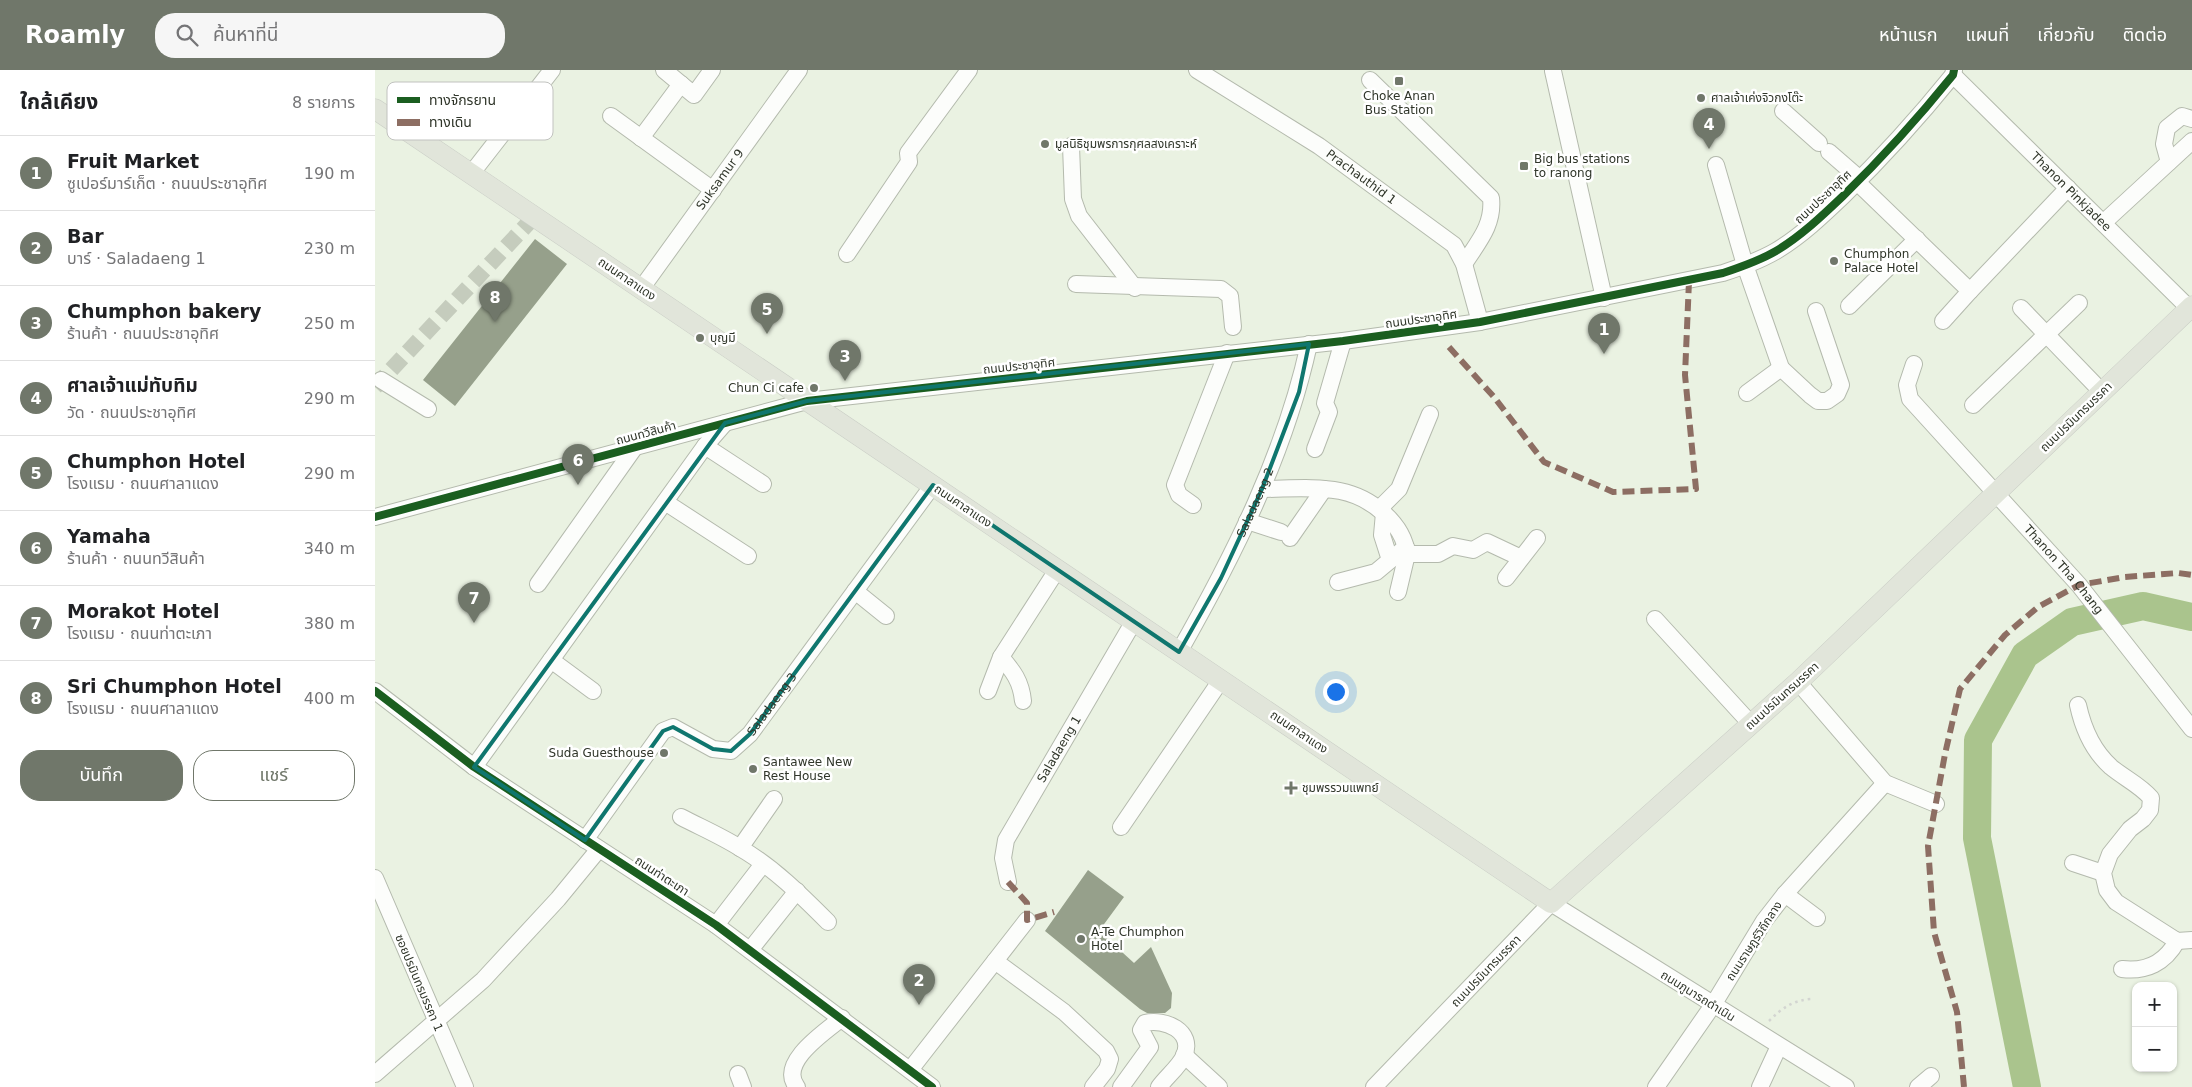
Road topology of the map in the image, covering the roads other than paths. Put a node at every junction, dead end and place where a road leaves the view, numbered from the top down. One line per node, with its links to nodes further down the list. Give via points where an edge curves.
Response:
1 (552, 70): 10 (street)
2 (664, 70): 11 (street)
3 (712, 70): 11 (street, via 694,94)
4 (799, 70): 27 (street, Suksamur 9)
5 (969, 70): 30 (street, via 908,153 909,162)
6 (1197, 70): 31 (street, Prachauthid 1, via 1319,146 1454,245)
7 (1553, 72): 37 (street)
8 (1954, 72): 25 (street, ถนนประชาอุทิศ, via 1929,106); 26 (street, Thanon Pinkjadee)
9 (1370, 80): 31 (street, via 1491,198 1493,212 1488,227)
10 (543, 82)
11 (681, 84): 17 (street)
12 (375, 109): 15 (main road, ถนนศาลาแดง)
13 (1783, 111): 25 (street)
14 (611, 116): 17 (street)
15 (387, 117)
16 (2192, 119): 22 (street, via 2182,116 2167,128 2165,144)
17 (641, 138): 27 (street)
18 (421, 140): 24 (main road, ถนนศาลาแดง)
19 (497, 140): 24 (street)
20 (2192, 141): 22 (street)
21 (1071, 146): 34 (street, via 1073,199 1079,216)
22 (2169, 162): 28 (street)
23 (1717, 165): 32 (street)
24 (471, 174): 35 (main road, ถนนศาลาแดง)
25 (1859, 181): 29 (street); 32 (street, ถนนประชาอุทิศ, via 1809,228 1775,251)
26 (2068, 188): 28 (street, Thanon Pinkjadee); 36 (street)
27 (713, 190): 35 (street, Suksamur 9)
28 (2103, 223): 41 (street, Thanon Pinkjadee)
29 (1917, 240): 36 (street); 39 (street)
30 (847, 254)
31 (1464, 264): 44 (street, Prachauthid 1)
32 (1745, 265): 37 (street, ถนนประชาอุทิศ, via 1689,281); 50 (street)
33 (1076, 284): 34 (street)
34 (1135, 288): 47 (street, via 1221,289 1230,296)
35 (641, 289): 54 (main road, ถนนศาลาแดง)
36 (1970, 291): 43 (street)
37 (1604, 298): 44 (street, ถนนประชาอุทิศ)
38 (2079, 303): 45 (street)
39 (1849, 306)
40 (2021, 308): 45 (street)
41 (2191, 309): 52 (main road, ถนนปรมินทรมรรคา)
42 (1816, 311): 50 (street, via 1841,385 1837,394 1827,401 1818,401)
43 (1943, 321)
44 (1480, 322): 46 (street, ถนนประชาอุทิศ)
45 (2046, 334): 52 (street); 55 (street)
46 (1343, 340): 48 (street, ถนนประชาอุทิศ); 61 (street, via 1325,404 1329,412)
47 (1232, 342): 48 (street, ถนนประชาอุทิศ); 54 (street, ถนนประชาอุทิศ); 68 (street, via 1175,485 1179,495)
48 (1309, 344): 64 (street, Saladaeng 2, via 1299,392)
49 (1914, 364): 66 (street, Thanon Tha Chang, via 1907,386 1910,399)
50 (1781, 368): 53 (street)
51 (381, 380): 56 (street)
52 (2102, 392): 66 (main road, ถนนปรมินทรมรรคา)
53 (1747, 393)
54 (807, 401): 58 (street, ถนนทวีสินค้า); 63 (main road, ถนนศาลาแดง)
55 (1973, 405)
56 (428, 409)
57 (1430, 414): 69 (street, via 1399,488)
58 (725, 423): 59 (street); 60 (street, ถนนทวีสินค้า)
59 (705, 446): 62 (street); 67 (street)
60 (635, 447): 70 (street, ถนนทวีสินค้า); 80 (street)
61 (1315, 449)
62 (763, 484)
63 (933, 485): 77 (main road, ถนนศาลาแดง); 81 (street, Saladaeng 3)
64 (1262, 489): 65 (street); 71 (street, Saladaeng 2)
65 (1325, 489): 69 (street, via 1348,494); 71 (street, via 1286,535)
66 (1995, 494): 90 (main road, ถนนปรมินทรมรรคา); 97 (street, Thanon Tha Chang, via 2084,591)
67 (665, 502): 74 (street); 88 (street)
68 (1193, 505)
69 (1381, 511): 73 (street, via 1399,530); 76 (street, via 1382,535)
70 (375, 517)
71 (1247, 520): 86 (street, Saladaeng 2, via 1221,578)
72 (1537, 538): 75 (street)
73 (1407, 550): 75 (street, via 1438,554 1453,546 1473,550 1487,542); 76 (street); 82 (street)
74 (748, 556)
75 (1521, 558): 78 (street)
76 (1390, 560): 79 (street, via 1376,572)
77 (1057, 570): 85 (main road, ถนนศาลาแดง); 87 (street)
78 (1506, 578)
79 (1338, 582)
80 (538, 584)
81 (855, 591): 83 (street); 104 (street, Saladaeng 3, via 750,734 731,751 713,750 673,727 663,731)
82 (1398, 592)
83 (886, 616)
84 (1655, 618): 96 (street)
85 (1134, 621): 86 (main road, ถนนศาลาแดง); 111 (street, Saladaeng 1, via 1006,840 1003,858)
86 (1179, 652): 89 (main road, ถนนศาลาแดง)
87 (1001, 657): 93 (street); 94 (street, via 1022,686)
88 (551, 660): 92 (street); 98 (street)
89 (1221, 680): 103 (street); 114 (main road, ถนนศาลาแดง)
90 (1798, 682): 96 (main road, ถนนปรมินทรมรรคา); 99 (street)
91 (375, 691): 98 (street, ถนนท่าตะเภา)
92 (593, 691)
93 (988, 691)
94 (1023, 701)
95 (2079, 705): 109 (street, via 2083,727 2095,748 2110,766 2151,798 2150,810 2110,854)
96 (1751, 724): 114 (main road, ถนนปรมินทรมรรคา)
97 (2192, 729)
98 (474, 767): 104 (street, ถนนท่าตะเภา)
99 (1885, 783): 101 (street); 113 (street, ถนนราษฎร์วิถีกลาง)
100 (774, 798): 105 (street)
101 (1936, 804)
102 (681, 817): 105 (street)
103 (1121, 827)
104 (585, 840): 106 (street, ถนนท่าตะเภา)
105 (740, 848): 108 (street)
106 (599, 849): 120 (street, ถนนท่าตะเภา); 127 (street, via 558,900 483,980)
107 (2073, 862): 109 (street)
108 (763, 864): 112 (street); 120 (street)
109 (2103, 873): 121 (street, via 2107,890 2116,902)
110 (375, 878): 115 (street, ซอยปรมินทรมรรคา 1)
111 (1008, 882)
112 (797, 890): 119 (street); 122 (street)
113 (1785, 894): 117 (street); 125 (street, ถนนราษฎร์วิถีกลาง, via 1764,921)
114 (1551, 903): 125 (street, ถนนภูนารถดำเนิน); 139 (street, ถนนปรมินทรมรรคา)
115 (387, 905): 116 (street); 127 (street, ซอยปรมินทรมรรคา 1)
116 (375, 916)
117 (1817, 918)
118 (1027, 920): 123 (street)
119 (828, 922)
120 (716, 925): 122 (street, ถนนท่าตะเภา)
121 (2185, 941): 124 (street, via 2152,967 2136,971)
122 (750, 950): 126 (street, ถนนท่าตะเภา)
123 (995, 961): 132 (street); 135 (street, via 1064,1012 1106,1051 1110,1058 1107,1069)
124 (2122, 969)
125 (1713, 1005): 128 (street, ถนนภูนารถดำเนิน); 140 (street, ถนนราษฎร์วิถีกลาง)
126 (842, 1018): 132 (street, ถนนท่าตะเภา); 134 (street, via 798,1056 792,1071)
127 (436, 1023): 130 (street); 133 (street, ซอยปรมินทรมรรคา 1)
128 (1779, 1046): 141 (street); 142 (street, ถนนภูนารถดำเนิน)
129 (1184, 1055): 136 (street, via 1186,1042 1180,1031 1169,1023 1156,1020 1145,1023 1141,1030 1150,1047); 137 (street); 138 (street)
130 (375, 1074)
131 (1931, 1076): 143 (street)
132 (919, 1080)
133 (465, 1087)
134 (797, 1087)
135 (1093, 1087)
136 (1121, 1087)
137 (1159, 1087)
138 (1219, 1087)
139 (1374, 1087)
140 (1656, 1087)
141 (1760, 1087)
142 (1846, 1087)
143 (1918, 1087)

